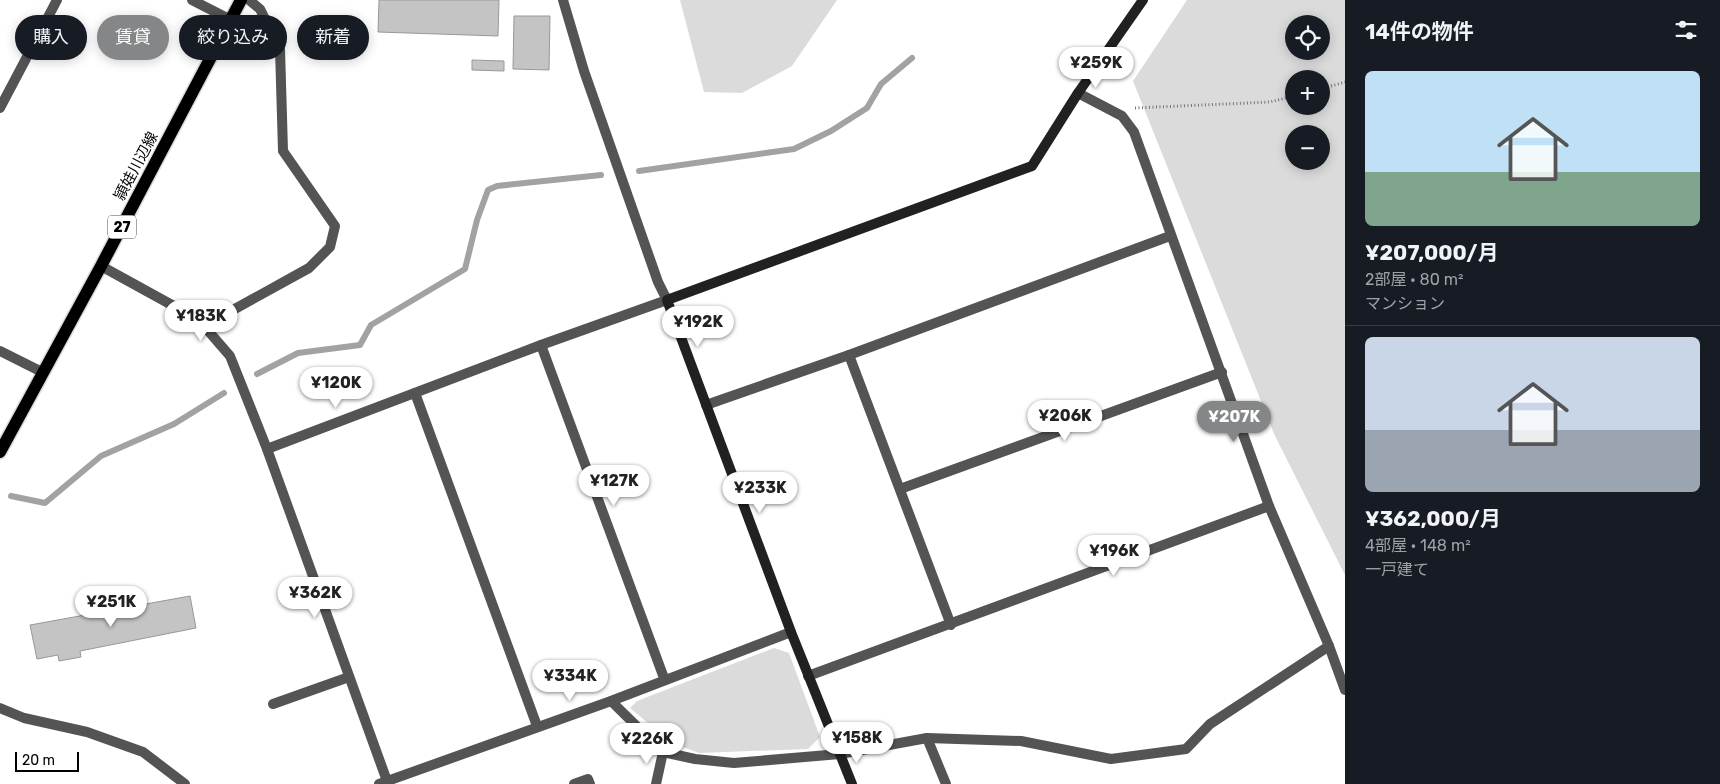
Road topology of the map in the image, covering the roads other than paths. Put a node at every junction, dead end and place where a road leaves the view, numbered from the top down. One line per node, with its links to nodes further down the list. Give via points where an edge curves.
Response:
1 (57, 0): 11 (street)
2 (192, 0): 7 (street)
3 (241, 0): 8 (main road, 頴娃川辺線 / 27)
4 (249, 0): 15 (street, via 260,9 280,49 284,151 335,226 330,247 308,268)
5 (563, 0): 14 (street, via 587,81)
6 (1143, 0): 10 (street)
7 (220, 15)
8 (233, 15)
9 (209, 60): 13 (main road, 頴娃川辺線 / 27)
10 (1078, 93): 12 (street, via 1122,116 1134,132); 14 (street, via 1032,166)
11 (0, 108)
12 (1170, 236): 18 (street); 20 (street)
13 (102, 266): 15 (street); 19 (main road, 頴娃川辺線 / 27)
14 (667, 300): 16 (street); 22 (street)
15 (204, 326): 23 (street, via 230,356)
16 (541, 345): 21 (street); 32 (street)
17 (0, 351): 19 (street)
18 (849, 355): 22 (street); 25 (street)
19 (42, 372): 24 (main road, 頴娃川辺線 / 27)
20 (1222, 372): 25 (street); 26 (street)
21 (415, 393): 23 (street); 37 (street)
22 (706, 405): 28 (street)
23 (266, 449): 31 (street)
24 (0, 452)
25 (900, 488): 27 (street)
26 (1269, 506): 27 (street); 29 (street)
27 (951, 625): 30 (street)
28 (791, 632): 30 (street); 32 (street)
29 (1329, 646): 33 (street); 38 (street, via 1210,724 1186,749 1111,759 1021,741)
30 (808, 676): 40 (street)
31 (349, 677): 35 (street); 41 (street)
32 (664, 678): 34 (street)
33 (1345, 690)
34 (611, 701): 37 (street); 39 (street)
35 (273, 704)
36 (0, 708): 42 (street, via 24,718 87,732 143,752)
37 (537, 726): 41 (street)
38 (927, 738): 40 (street); 47 (street)
39 (663, 752): 40 (street, via 734,763); 45 (street)
40 (840, 754): 46 (street)
41 (383, 783)
42 (185, 784)
43 (574, 784): 44 (street, via 588,779)
44 (590, 784)
45 (656, 784)
46 (852, 784)
47 (946, 784)

